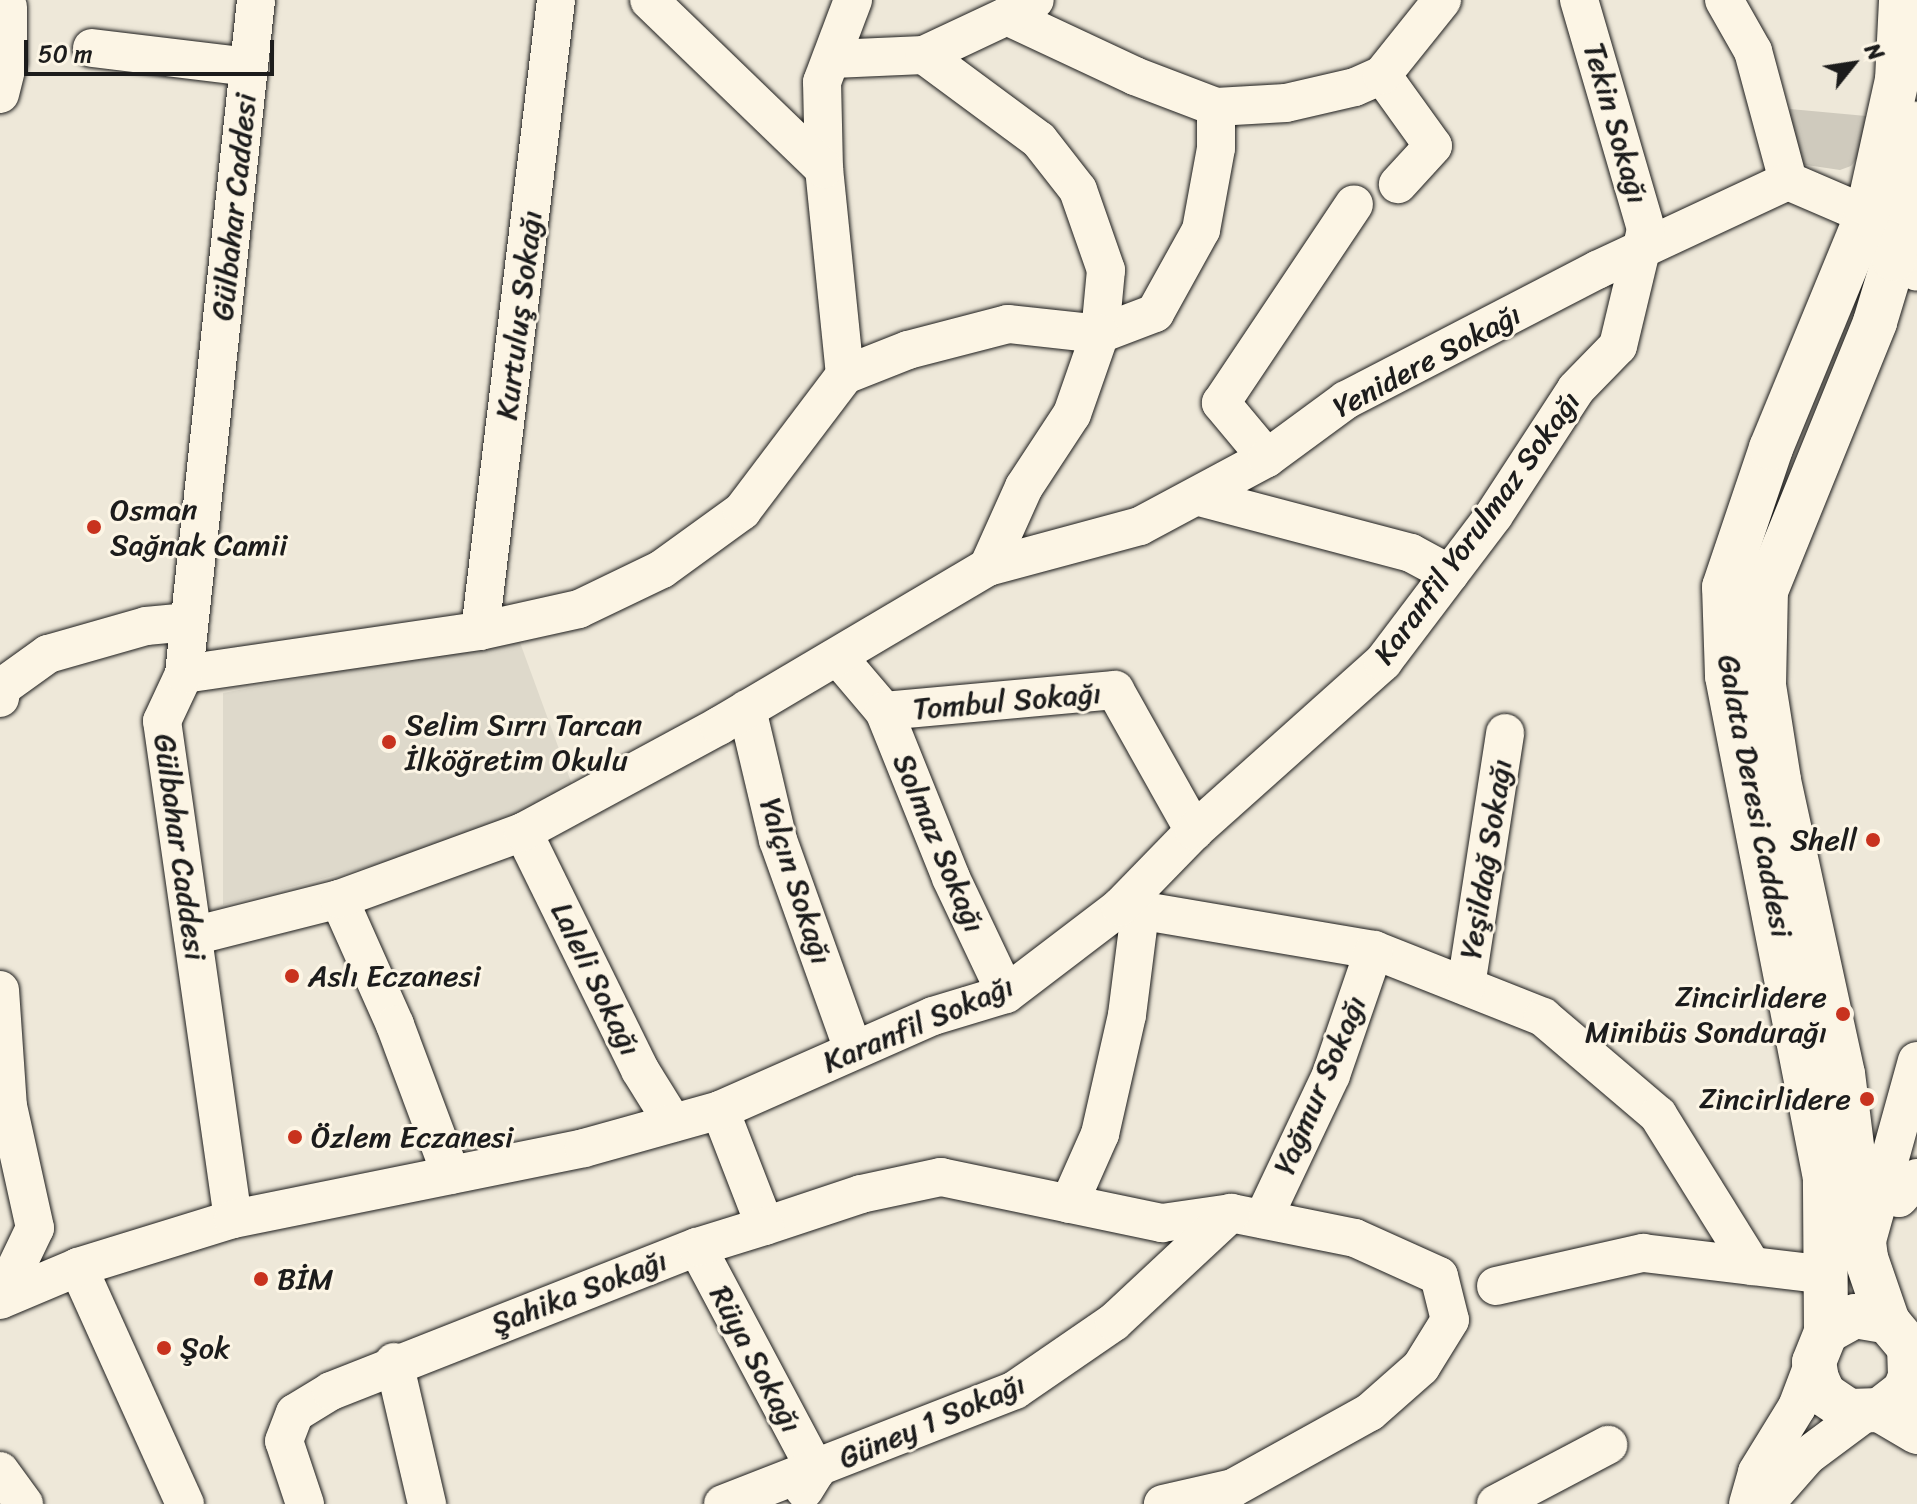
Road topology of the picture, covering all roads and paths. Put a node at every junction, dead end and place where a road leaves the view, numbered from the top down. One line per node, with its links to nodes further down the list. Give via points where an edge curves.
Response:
1 (256, 0): 14 (street, Gülbahar Caddesi)
2 (556, 0): 33 (street, Kurtuluş Sokağı)
3 (853, 0): 13 (street)
4 (1442, 0): 15 (street)
5 (1579, 0): 24 (street, Tekin Sokağı, via 1646,229)
6 (1724, 0): 20 (street, via 1753,51)
7 (1901, 0): 23 (main road, Galata Deresi Caddesi, via 1897,80)
8 (8, 7): 16 (street, via 8,61)
9 (672, 8): 19 (street)
10 (1021, 8): 12 (street); 17 (street, via 1135,76)
11 (92, 48): 14 (street)
12 (924, 55): 13 (street); 26 (street, via 1039,140 1078,190 1106,270)
13 (833, 59): 19 (street, via 822,82)
14 (248, 67): 32 (street, Gülbahar Caddesi)
15 (1382, 75): 17 (street, via 1286,103); 21 (street, via 1433,146)
16 (0, 94)
17 (1216, 107): 26 (street, via 1216,148 1201,230 1155,313)
18 (1917, 110): 25 (main road, Galata Deresi Caddesi)
19 (824, 169): 27 (street)
20 (1788, 181): 23 (street); 24 (street, Yenidere Sokağı)
21 (1398, 184)
22 (1354, 204): 28 (street, via 1221,403)
23 (1867, 215): 25 (street); 46 (main road, Galata Deresi Caddesi, via 1771,448 1724,587 1727,676)
24 (1644, 248): 28 (street, Yenidere Sokağı, via 1346,400); 31 (street, Karanfil Yorulmaz Sokağı, via 1618,346 1576,389)
25 (1906, 265): 46 (main road, Galata Deresi Caddesi, via 1875,322 1766,591 1764,685)
26 (1100, 334): 27 (street, via 1008,324 908,350); 30 (street, via 1072,414 1024,487)
27 (845, 375): 33 (street, via 742,511 662,569 579,609)
28 (1267, 458): 29 (street, Yenidere Sokağı)
29 (1199, 497): 30 (street, Yenidere Sokağı, via 1140,526); 31 (street, via 1411,553)
30 (988, 567): 34 (street, Yenidere Sokağı)
31 (1450, 574): 40 (street, Karanfil Yorulmaz Sokağı, via 1383,662)
32 (189, 622): 35 (street, Gülbahar Caddesi); 36 (street, via 146,626 48,654 2,687)
33 (480, 631): 35 (street)
34 (838, 657): 37 (street, Yenidere Sokağı); 38 (street, Solmaz Sokağı)
35 (184, 674): 44 (street, Gülbahar Caddesi, via 162,721)
36 (0, 698)
37 (747, 709): 41 (street, Yenidere Sokağı); 50 (street, Yalçın Sokağı, via 778,840)
38 (884, 711): 40 (street, Tombul Sokağı, via 1115,690); 49 (street, Solmaz Sokağı, via 951,878)
39 (1505, 733): 47 (street, Yeşildağ Sokağı)
40 (1194, 831): 43 (street, Karanfil Yorulmaz Sokağı)
41 (523, 832): 42 (street, Yenidere Sokağı); 53 (street, Laleli Sokağı, via 640,1070)
42 (339, 899): 44 (street, Yenidere Sokağı); 54 (street, via 413,1068)
43 (1130, 910): 45 (street); 49 (street, Karanfil Sokağı); 57 (street, via 1127,1015 1100,1134)
44 (193, 936): 59 (street, Gülbahar Caddesi)
45 (1374, 950): 47 (street); 58 (street, Yağmur Sokağı, via 1331,1075)
46 (1801, 952): 62 (main road, Galata Deresi Caddesi, via 1843,1074); 65 (main road, Galata Deresi Caddesi, via 1825,1178)
47 (1466, 986): 63 (street, via 1543,1017 1658,1115)
48 (0, 990): 67 (street, via 8,1106 35,1228)
49 (1006, 994): 50 (street, Karanfil Sokağı, via 933,1016)
50 (853, 1050): 52 (street, Karanfil Sokağı)
51 (1917, 1061): 56 (street)
52 (720, 1110): 53 (street, Karanfil Sokağı); 60 (street)
53 (673, 1123): 54 (street, Karanfil Sokağı)
54 (451, 1175): 59 (street, Karanfil Sokağı)
55 (1917, 1178): 56 (street, via 1899,1198)
56 (1882, 1194): 62 (street)
57 (1069, 1204): 58 (street, Şahika Sokağı, via 1162,1223); 60 (street, Şahika Sokağı, via 941,1177 861,1194)
58 (1247, 1216): 77 (street, Güney 1 Sokağı, via 1114,1322 1015,1390); 84 (street, via 1355,1238 1439,1276 1450,1320 1421,1367 1370,1412 1233,1488)
59 (233, 1219): 64 (street, Karanfil Sokağı, via 134,1250)
60 (765, 1226): 61 (street, Şahika Sokağı)
61 (697, 1247): 71 (street, Şahika Sokağı); 77 (street, Rüya Sokağı)
62 (1865, 1248): 69 (main road, Galata Deresi Caddesi)
63 (1752, 1266): 65 (street); 66 (street, via 1643,1253)
64 (81, 1274): 67 (street); 68 (street); 80 (street)
65 (1827, 1275): 70 (main road, Galata Deresi Caddesi)
66 (1496, 1286)
67 (0, 1299)
68 (0, 1322)
69 (1888, 1322): 70 (main road, via 1855,1316); 72 (main road, via 1900,1332)
70 (1820, 1347): 73 (main road, via 1824,1394 1835,1405); 86 (street, via 1797,1407 1757,1472)
71 (394, 1362): 78 (street); 81 (street, Şahika Sokağı, via 295,1413 284,1441)
72 (1914, 1365): 73 (main road, via 1904,1391)
73 (1872, 1412): 74 (main road); 86 (street, via 1807,1456 1772,1496)
74 (1917, 1432)
75 (1608, 1445): 85 (street)
76 (0, 1471): 79 (street)
77 (816, 1471): 82 (street, Güney 1 Sokağı); 83 (street)
78 (423, 1486)
79 (24, 1504)
80 (185, 1504)
81 (305, 1504)
82 (723, 1504)
83 (795, 1504)
84 (1163, 1504)
85 (1496, 1504)
86 (1748, 1504)

